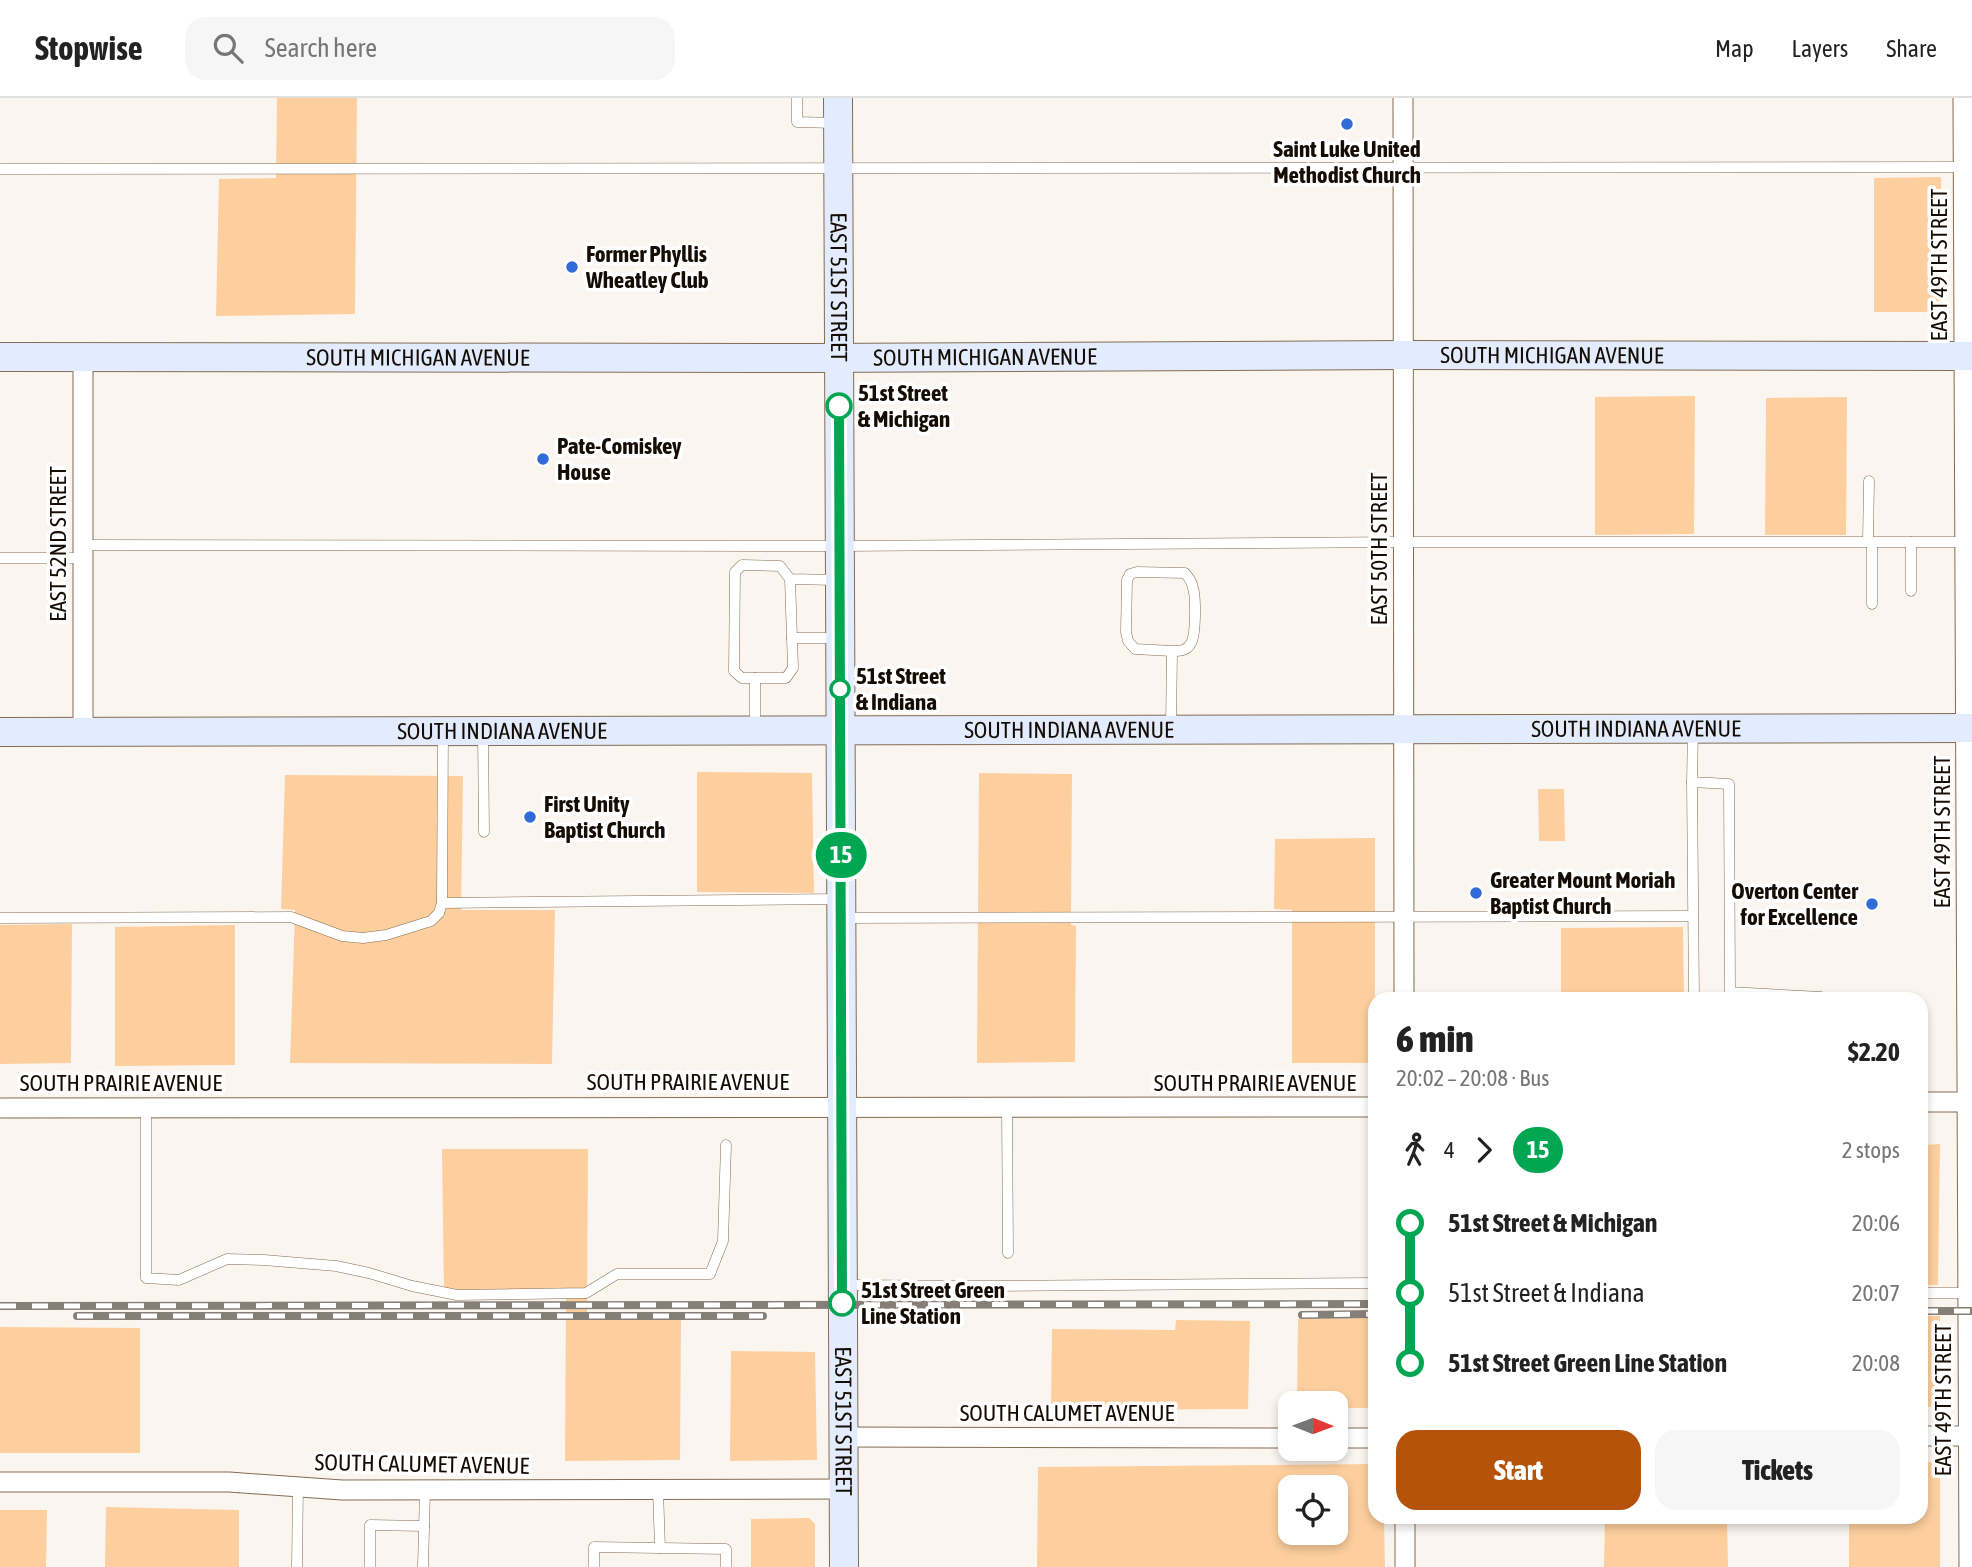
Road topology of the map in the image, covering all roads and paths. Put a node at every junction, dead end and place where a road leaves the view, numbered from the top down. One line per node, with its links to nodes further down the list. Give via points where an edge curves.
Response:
1 (797, 98): 4 (lane, via 797,122)
2 (1403, 98): 5 (street, EAST 50TH STREET)
3 (1966, 105): 6 (street, EAST 49TH STREET)
4 (838, 111): 7 (street, EAST 51ST STREET)
5 (1403, 167): 6 (lane); 7 (lane); 9 (street, EAST 50TH STREET)
6 (1968, 167): 10 (street, EAST 49TH STREET)
7 (838, 168): 8 (lane); 13 (street, EAST 51ST STREET)
8 (0, 169)
9 (1403, 355): 10 (street, SOUTH MICHIGAN AVENUE); 13 (street, SOUTH MICHIGAN AVENUE); 15 (street, EAST 50TH STREET)
10 (1968, 356): 18 (street, EAST 49TH STREET)
11 (0, 357): 12 (street, SOUTH MICHIGAN AVENUE)
12 (83, 357): 13 (street, SOUTH MICHIGAN AVENUE); 20 (street, EAST 52ND STREET)
13 (839, 358): 19 (street, EAST 51ST STREET)
14 (1869, 481): 16 (lane)
15 (1404, 542): 16 (lane); 19 (lane); 31 (street, EAST 50TH STREET)
16 (1870, 542): 17 (lane); 25 (lane)
17 (1911, 542): 18 (lane); 24 (lane)
18 (1968, 542): 30 (street, EAST 49TH STREET)
19 (840, 546): 20 (lane); 23 (street, EAST 51ST STREET)
20 (83, 551): 21 (lane); 39 (street, EAST 52ND STREET)
21 (0, 558)
22 (790, 579): 23 (lane); 26 (lane); 29 (lane, via 780,566 742,565 735,572 734,671 742,678)
23 (840, 580): 27 (street, EAST 51ST STREET)
24 (1911, 591)
25 (1872, 604)
26 (792, 638): 27 (lane); 29 (lane, via 793,668 786,678)
27 (840, 638): 34 (street, EAST 51ST STREET)
28 (1172, 651): 28 (lane, via 1183,651 1193,637 1195,591 1191,579 1185,573 1130,575 1128,641 1135,649); 35 (lane)
29 (755, 678): 33 (lane)
30 (1969, 728): 32 (street, SOUTH INDIANA AVENUE); 47 (street, EAST 49TH STREET)
31 (1404, 729): 32 (street, SOUTH INDIANA AVENUE); 35 (street, SOUTH INDIANA AVENUE); 46 (street, EAST 50TH STREET)
32 (1693, 729): 40 (lane)
33 (755, 730): 34 (street, SOUTH INDIANA AVENUE); 37 (street, SOUTH INDIANA AVENUE)
34 (841, 730): 35 (street, SOUTH INDIANA AVENUE); 43 (street, EAST 51ST STREET)
35 (1171, 730)
36 (443, 731): 37 (street, SOUTH INDIANA AVENUE); 39 (street, SOUTH INDIANA AVENUE); 42 (lane)
37 (483, 731): 41 (lane)
38 (0, 732): 39 (street, SOUTH INDIANA AVENUE)
39 (83, 732)
40 (1692, 782): 44 (lane); 50 (lane, via 1729,784)
41 (484, 832)
42 (442, 903): 43 (lane); 45 (lane, via 431,921 363,938 342,936 290,917)
43 (841, 909): 46 (lane); 53 (street, EAST 51ST STREET)
44 (1693, 916): 46 (lane); 49 (lane)
45 (0, 918)
46 (1404, 918): 48 (street, EAST 50TH STREET)
47 (1969, 918): 52 (street, EAST 49TH STREET)
48 (1404, 992)
49 (1694, 992)
50 (1730, 992)
51 (1928, 1102): 52 (street)
52 (1970, 1102): 62 (street, EAST 49TH STREET)
53 (842, 1107): 54 (street, SOUTH PRAIRIE AVENUE); 57 (street, SOUTH PRAIRIE AVENUE); 61 (street, EAST 51ST STREET)
54 (1007, 1107): 55 (street, SOUTH PRAIRIE AVENUE); 59 (lane)
55 (1368, 1107)
56 (0, 1108): 57 (street, SOUTH PRAIRIE AVENUE)
57 (146, 1108): 58 (lane, via 146,1278 179,1280 228,1259 264,1260 336,1266 457,1295 586,1293 617,1274 710,1274 723,1241)
58 (726, 1145)
59 (1008, 1252)
60 (1368, 1283): 61 (lane)
61 (842, 1285): 66 (street, EAST 51ST STREET)
62 (1969, 1285): 63 (lane); 65 (street, EAST 49TH STREET)
63 (1928, 1292)
64 (1928, 1436): 65 (street)
65 (1970, 1436): 85 (street, EAST 49TH STREET)
66 (843, 1437): 67 (street, SOUTH CALUMET AVENUE); 72 (street, EAST 51ST STREET)
67 (1278, 1438)
68 (1348, 1438): 69 (street)
69 (1368, 1438)
70 (0, 1482): 71 (street, SOUTH CALUMET AVENUE)
71 (298, 1486): 73 (street, SOUTH CALUMET AVENUE); 78 (lane)
72 (843, 1489): 74 (street, SOUTH CALUMET AVENUE); 83 (street, EAST 51ST STREET)
73 (425, 1490): 74 (street, SOUTH CALUMET AVENUE); 76 (lane)
74 (658, 1490): 77 (lane)
75 (1405, 1524): 84 (street)
76 (424, 1526): 79 (lane, via 370,1525); 80 (lane)
77 (660, 1548): 81 (lane, via 594,1547); 82 (lane, via 726,1549)
78 (297, 1567)
79 (370, 1567)
80 (423, 1567)
81 (594, 1567)
82 (726, 1567)
83 (844, 1567)
84 (1405, 1567)
85 (1969, 1567)

